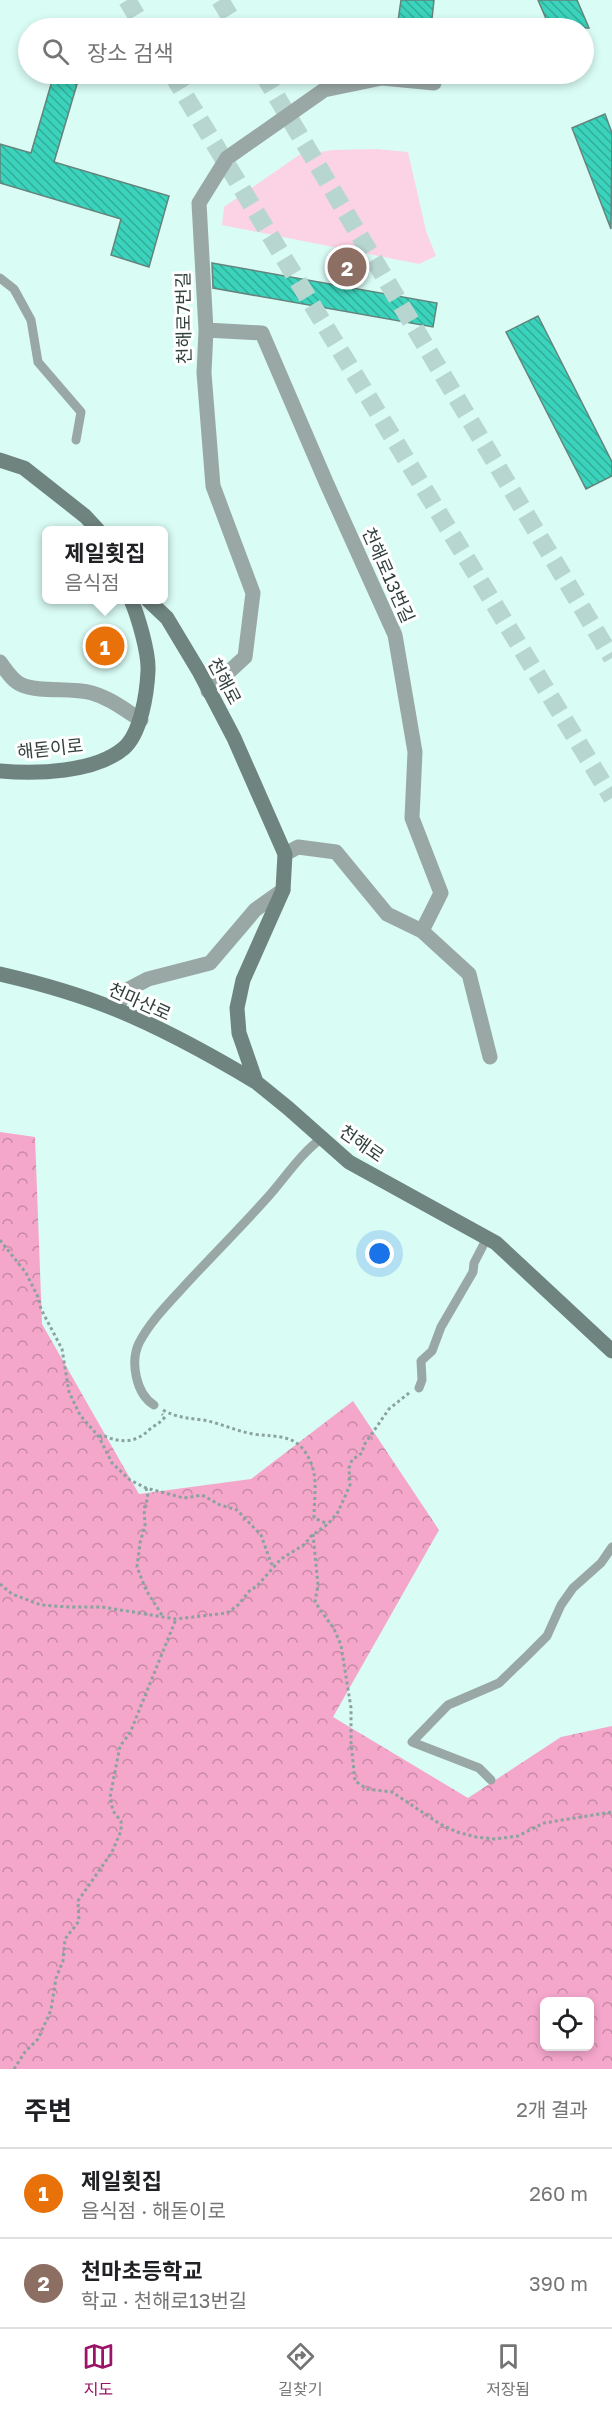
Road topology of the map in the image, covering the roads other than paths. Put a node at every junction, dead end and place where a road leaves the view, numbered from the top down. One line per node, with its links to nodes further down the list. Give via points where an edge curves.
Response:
1 (353, 84): 3 (street, 천해로7번길, via 324,90 227,158 199,203)
2 (0, 278): 4 (lane, via 14,288 31,320 38,362 81,412)
3 (206, 330): 10 (street, 천해로7번길, via 204,373 213,486 253,593 245,657); 15 (street, 천해로13번길, via 262,333 395,635 415,752 412,818 441,893)
4 (76, 440)
5 (0, 460): 6 (street, via 24,468)
6 (94, 526)
7 (133, 604): 11 (street, 해돋이로, via 148,669)
8 (152, 604): 10 (street, 천해로, via 167,618)
9 (0, 662): 11 (street, via 22,684 94,694)
10 (208, 691): 13 (street, 천해로, via 234,738)
11 (141, 720): 12 (street, 해돋이로, via 125,747 104,761 64,770)
12 (0, 771)
13 (285, 854): 14 (street, 천해로); 15 (street, via 298,847 336,852 387,914)
14 (283, 890): 17 (street, via 255,910 210,963 148,979 127,990); 19 (street, 천해로, via 243,980 237,1008 239,1033)
15 (422, 932): 18 (street, via 469,974)
16 (0, 974): 17 (street, 천마산로)
17 (116, 1009): 19 (street, 천마산로)
18 (490, 1057)
19 (256, 1082): 20 (street, 천해로)
20 (322, 1138): 21 (street, 천해로, via 349,1162); 24 (lane, via 302,1155 139,1343 135,1357 139,1385)
21 (487, 1238): 22 (street, 천해로); 23 (lane, via 432,1351 421,1361)
22 (612, 1351)
23 (419, 1388)
24 (154, 1406)
25 (612, 1548): 26 (lane, via 573,1588 547,1636 527,1656 499,1683 448,1705 412,1742 479,1768)
26 (491, 1780)

